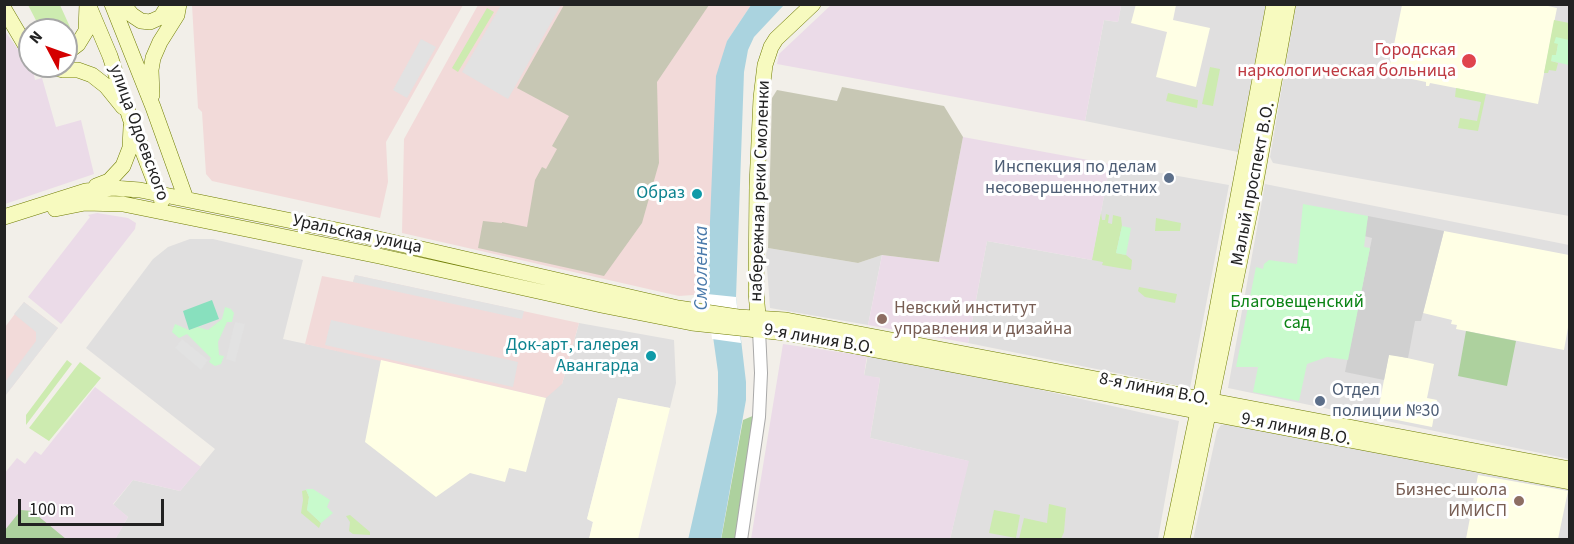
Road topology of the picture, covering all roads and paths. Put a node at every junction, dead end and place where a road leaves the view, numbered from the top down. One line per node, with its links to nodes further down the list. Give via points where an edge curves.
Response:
1 (12, 4): 11 (main road)
2 (88, 4): 13 (main road, via 86,31); 16 (main road, улица Одоевского)
3 (112, 4): 15 (main road, улица Одоевского)
4 (123, 4): 5 (main road, via 141,21 150,22 161,17)
5 (169, 4)
6 (179, 4): 15 (main road, via 153,58)
7 (813, 4): 24 (main road, набережная реки Смоленки, via 777,39 765,65 757,185)
8 (1274, 4): 25 (main road, Малый проспект В.О.)
9 (1288, 4): 25 (main road, Малый проспект В.О., via 1254,192)
10 (4, 9): 12 (main road)
11 (19, 18)
12 (18, 33)
13 (78, 44)
14 (78, 70): 16 (main road, via 106,86)
15 (153, 107): 19 (main road, улица Одоевского)
16 (130, 116): 17 (main road, via 130,148 123,166 109,181); 18 (main road, улица Одоевского)
17 (86, 191): 18 (main road, Уральская улица, via 122,188); 21 (main road, Уральская улица)
18 (158, 193): 19 (main road, Уральская улица); 20 (main road, улица Одоевского)
19 (186, 199): 20 (main road, улица Одоевского); 23 (main road, Уральская улица, via 361,235 678,308)
20 (166, 213): 22 (main road, Уральская улица, via 123,204 85,203); 23 (main road, Уральская улица, via 692,323)
21 (4, 217)
22 (4, 226)
23 (710, 319): 24 (main road, 8-я линия В.О.)
24 (758, 324): 25 (main road, 8-я линия В.О., via 786,320); 28 (street, набережная реки Смоленки, via 759,417)
25 (1205, 406): 26 (main road, 8-я линия В.О.); 27 (main road, 9-я линия В.О.); 29 (main road, Малый проспект В.О.); 30 (main road, Малый проспект В.О.)
26 (1569, 469)
27 (1569, 482)
28 (741, 540)
29 (1171, 540)
30 (1182, 540)

